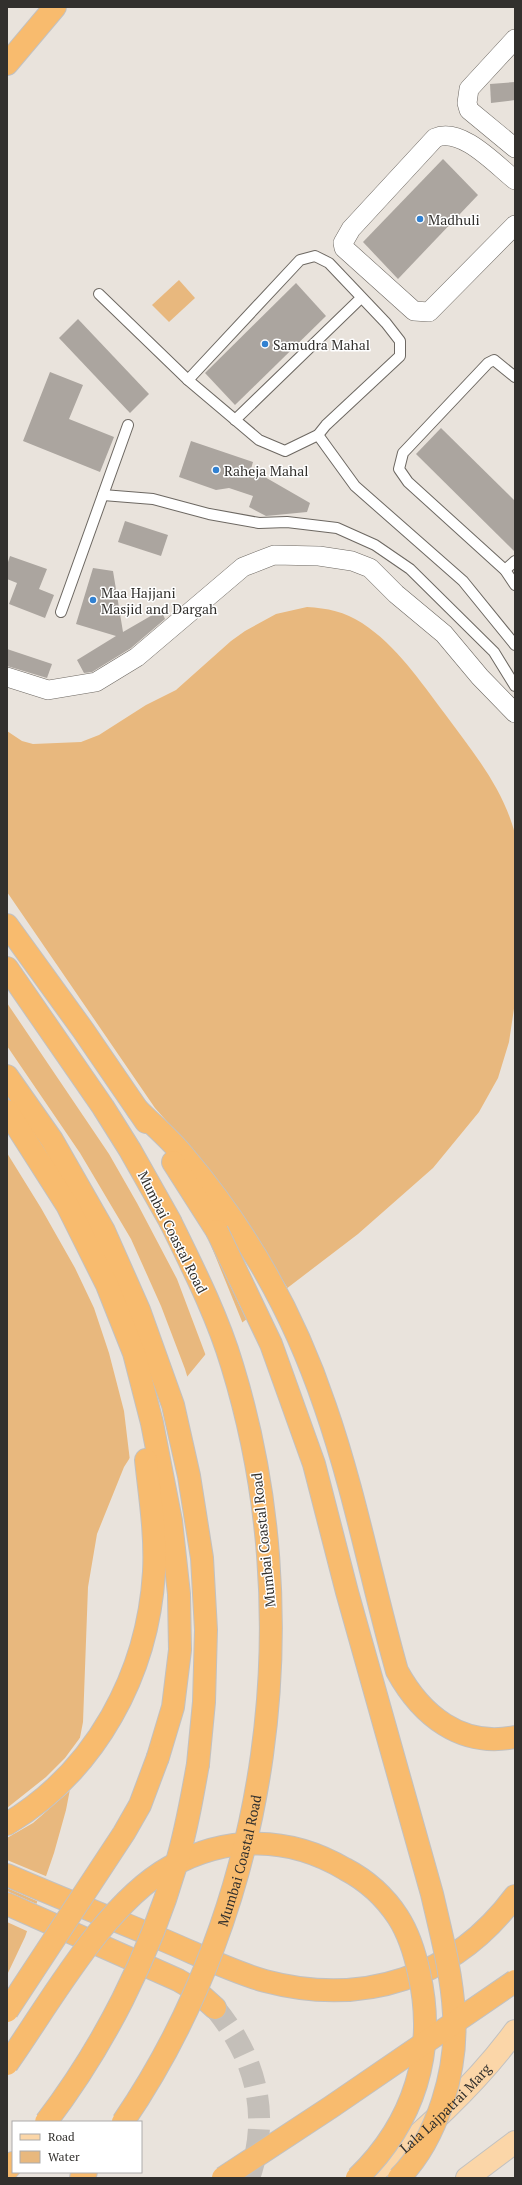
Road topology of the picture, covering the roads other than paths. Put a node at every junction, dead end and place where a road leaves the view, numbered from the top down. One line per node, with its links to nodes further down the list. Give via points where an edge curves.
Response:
1 (55, 7): 3 (highway)
2 (515, 39): 4 (street, via 469,89 467,103 468,110)
3 (7, 64)
4 (515, 148)
5 (515, 180): 6 (street, via 466,140 442,134 435,138 356,223 343,243 344,248 414,311 430,312)
6 (515, 225)
7 (99, 294): 10 (lane)
8 (361, 298): 10 (lane, via 329,263 315,256 300,260); 11 (lane); 13 (lane, via 386,322 400,341 400,356 326,424)
9 (515, 377): 16 (lane, via 494,360 488,363 404,453 399,469 408,482)
10 (188, 380): 11 (lane)
11 (235, 420): 13 (lane, via 259,440 285,451)
12 (128, 425): 14 (lane)
13 (318, 435): 19 (lane, via 355,486 463,581)
14 (103, 494): 18 (lane); 21 (lane, via 154,499 245,521 287,522 337,528 375,545 410,570 494,652)
15 (515, 561): 16 (lane)
16 (505, 570): 17 (lane)
17 (515, 584)
18 (61, 612)
19 (515, 645)
20 (7, 677): 22 (street, via 48,690 96,682 137,657 243,567 274,555 319,556 352,560 370,568 396,594 444,634 480,678)
21 (515, 686)
22 (515, 713)
23 (7, 925): 26 (highway, via 84,1030)
24 (7, 968): 40 (highway, Mumbai Coastal Road, bridge, via 134,1156 177,1234 209,1302 232,1364 249,1429 263,1504 270,1578 269,1691 262,1752 245,1838 232,1889 202,1975 160,2063)
25 (7, 1076): 39 (highway, bridge, via 52,1140 104,1231 139,1310 173,1405 189,1476 202,1558 206,1630 204,1702 198,1764 188,1820 176,1865 145,1948 116,2011 80,2074)
26 (138, 1110): 29 (highway, via 182,1153 231,1217 270,1278 291,1322 326,1406 393,1658 407,1689 440,1723 460,1732 482,1738); 45 (highway, bridge, via 217,1231 271,1344 314,1464 347,1592 432,1894 454,2014 450,2071 444,2099 434,2125 420,2151)
27 (7, 1111): 28 (highway, via 68,1205 107,1285)
28 (135, 1357): 30 (highway, via 152,1524 154,1571 150,1608 142,1643 121,1700 103,1732 84,1758 42,1801); 36 (highway, bridge, via 152,1423 171,1521 179,1594 180,1650 172,1707 140,1805 95,1880)
29 (515, 1737)
30 (7, 1824)
31 (7, 1875): 32 (highway, bridge, via 230,1968 265,1980 323,1990 357,1990 407,1979 461,1951 502,1914)
32 (515, 1896)
33 (7, 1904): 35 (highway, bridge, via 178,1980 195,1990)
34 (515, 1981): 42 (highway, bridge, via 337,2103)
35 (215, 2008)
36 (7, 2011)
37 (515, 2031): 44 (main road, Lala Lajpatrai Marg, via 461,2093)
38 (7, 2064): 43 (highway, bridge, via 97,1934 124,1903 168,1868 214,1849 251,1843 291,1846 310,1851 360,1878 385,1900 398,1917 415,1957 425,2008 422,2065 413,2096 401,2122 383,2149)
39 (47, 2121)
40 (125, 2121)
41 (515, 2142): 46 (main road)
42 (223, 2177)
43 (357, 2178)
44 (367, 2178)
45 (399, 2178)
46 (467, 2178)

